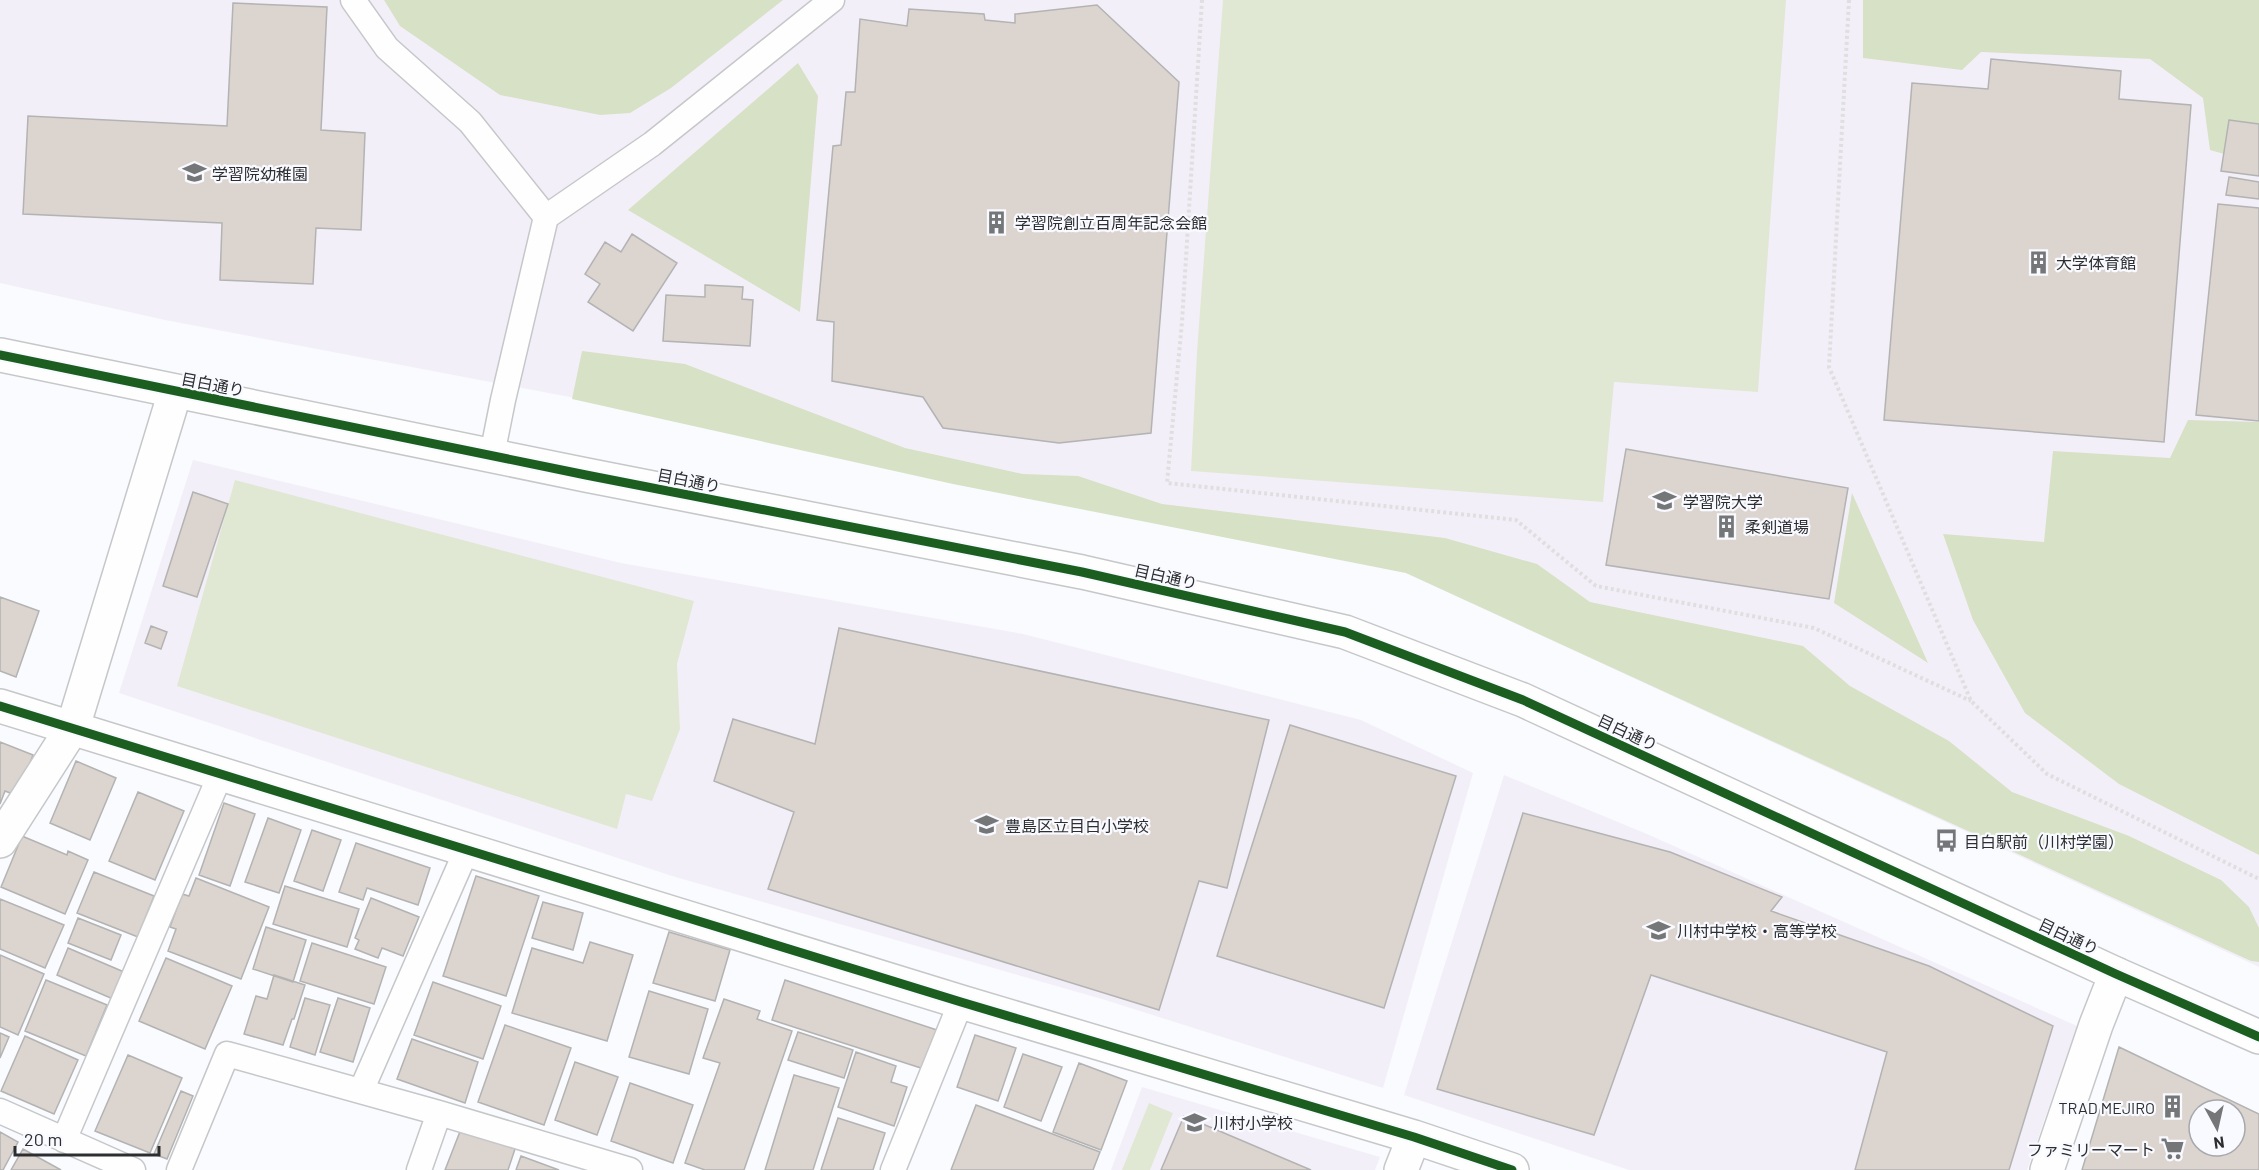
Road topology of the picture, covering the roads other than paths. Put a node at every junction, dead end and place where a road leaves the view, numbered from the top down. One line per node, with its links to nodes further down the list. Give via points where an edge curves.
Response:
1 (353, 0): 3 (lane, via 387,48 470,122)
2 (832, 0): 3 (lane, via 652,144)
3 (546, 217): 6 (lane)
4 (0, 355): 5 (main road, 目白通り)
5 (175, 392): 6 (main road, 目白通り); 8 (main road)
6 (492, 455): 12 (main road, 目白通り, via 1082,573 1345,632 1523,700)
7 (0, 706): 8 (main road)
8 (73, 727): 9 (main road); 10 (main road)
9 (221, 773): 11 (main road); 19 (lane)
10 (0, 841)
11 (467, 849): 13 (main road); 15 (lane)
12 (2116, 974): 14 (main road, 目白通り); 27 (main road)
13 (961, 1002): 18 (main road); 24 (lane)
14 (2259, 1037)
15 (361, 1091): 17 (lane); 21 (lane, via 227,1054)
16 (0, 1111): 19 (lane)
17 (439, 1113): 22 (lane); 23 (lane)
18 (1414, 1137): 25 (main road); 26 (main road)
19 (64, 1140): 20 (lane)
20 (133, 1170)
21 (179, 1170)
22 (419, 1170)
23 (630, 1170)
24 (893, 1170)
25 (1401, 1170)
26 (1512, 1170)
27 (2047, 1170)

